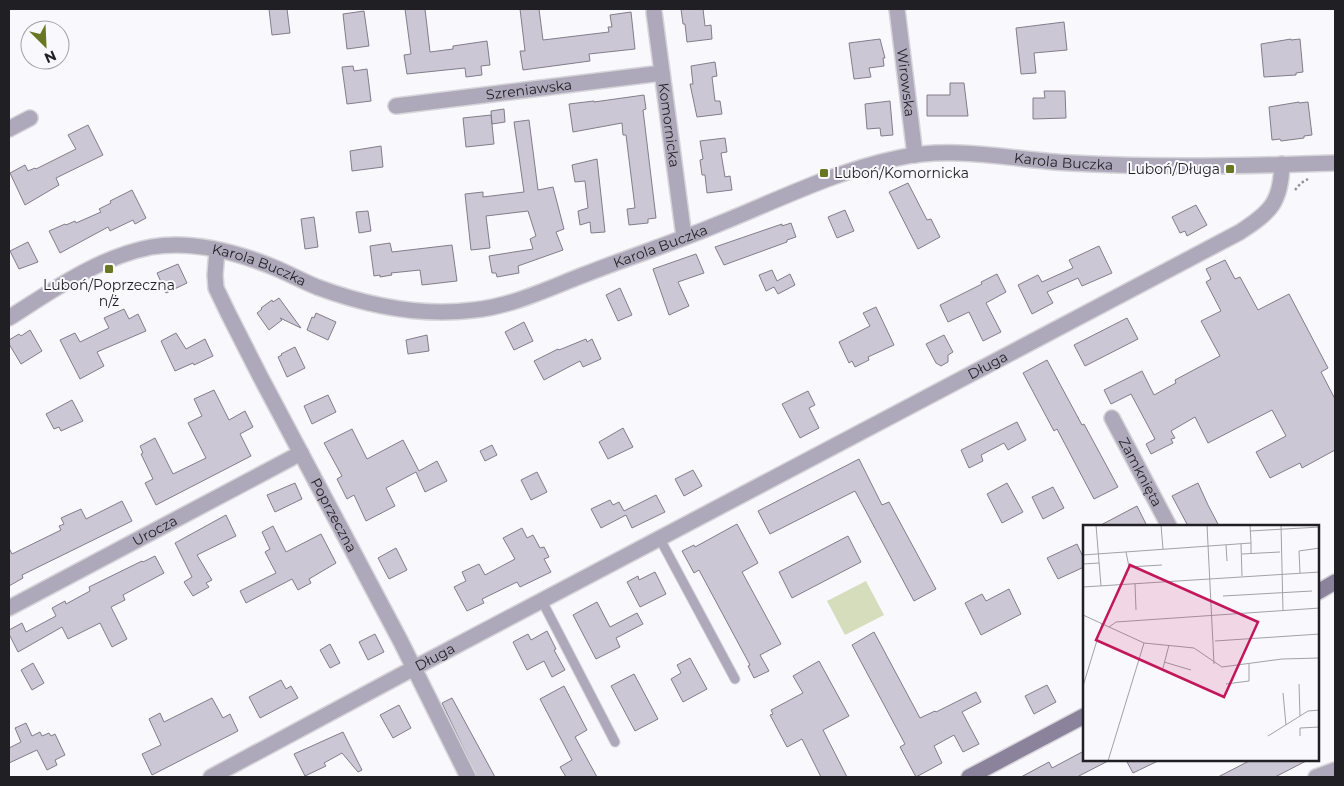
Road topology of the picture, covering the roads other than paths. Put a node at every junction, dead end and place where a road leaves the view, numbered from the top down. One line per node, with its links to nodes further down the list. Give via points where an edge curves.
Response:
1 (897, 9): 7 (street, Wirowska)
2 (654, 12): 3 (street, Komornicka)
3 (662, 73): 4 (street, Szreniawska); 10 (street, Komornicka)
4 (396, 106)
5 (30, 118): 6 (street)
6 (9, 130)
7 (915, 154): 9 (street, Karola Buczka, via 952,153 1146,166); 10 (street, Karola Buczka, via 839,175)
8 (1335, 163): 9 (street, Karola Buczka)
9 (1282, 164): 16 (street, Długa, via 1280,189 1273,205 1240,232)
10 (684, 237): 11 (street, Karola Buczka, via 504,304 472,311 428,313 348,298 247,257)
11 (217, 250): 12 (street, Karola Buczka, via 165,245 120,256 75,277); 14 (street, Poprzeczna, via 216,288)
12 (9, 318)
13 (1112, 418): 15 (street, Zamknięta)
14 (301, 454): 20 (street, Urocza); 21 (street, Poprzeczna)
15 (1167, 525)
16 (660, 539): 19 (street, Długa); 22 (lane)
17 (1335, 582): 18 (street)
18 (1319, 591)
19 (542, 601): 21 (street, Długa); 24 (lane)
20 (9, 608)
21 (414, 668): 26 (street, Długa); 27 (street, Poprzeczna)
22 (735, 679)
23 (1083, 717): 28 (street)
24 (615, 742)
25 (1335, 770): 29 (street)
26 (211, 777)
27 (468, 777)
28 (969, 777)
29 (1316, 777)

